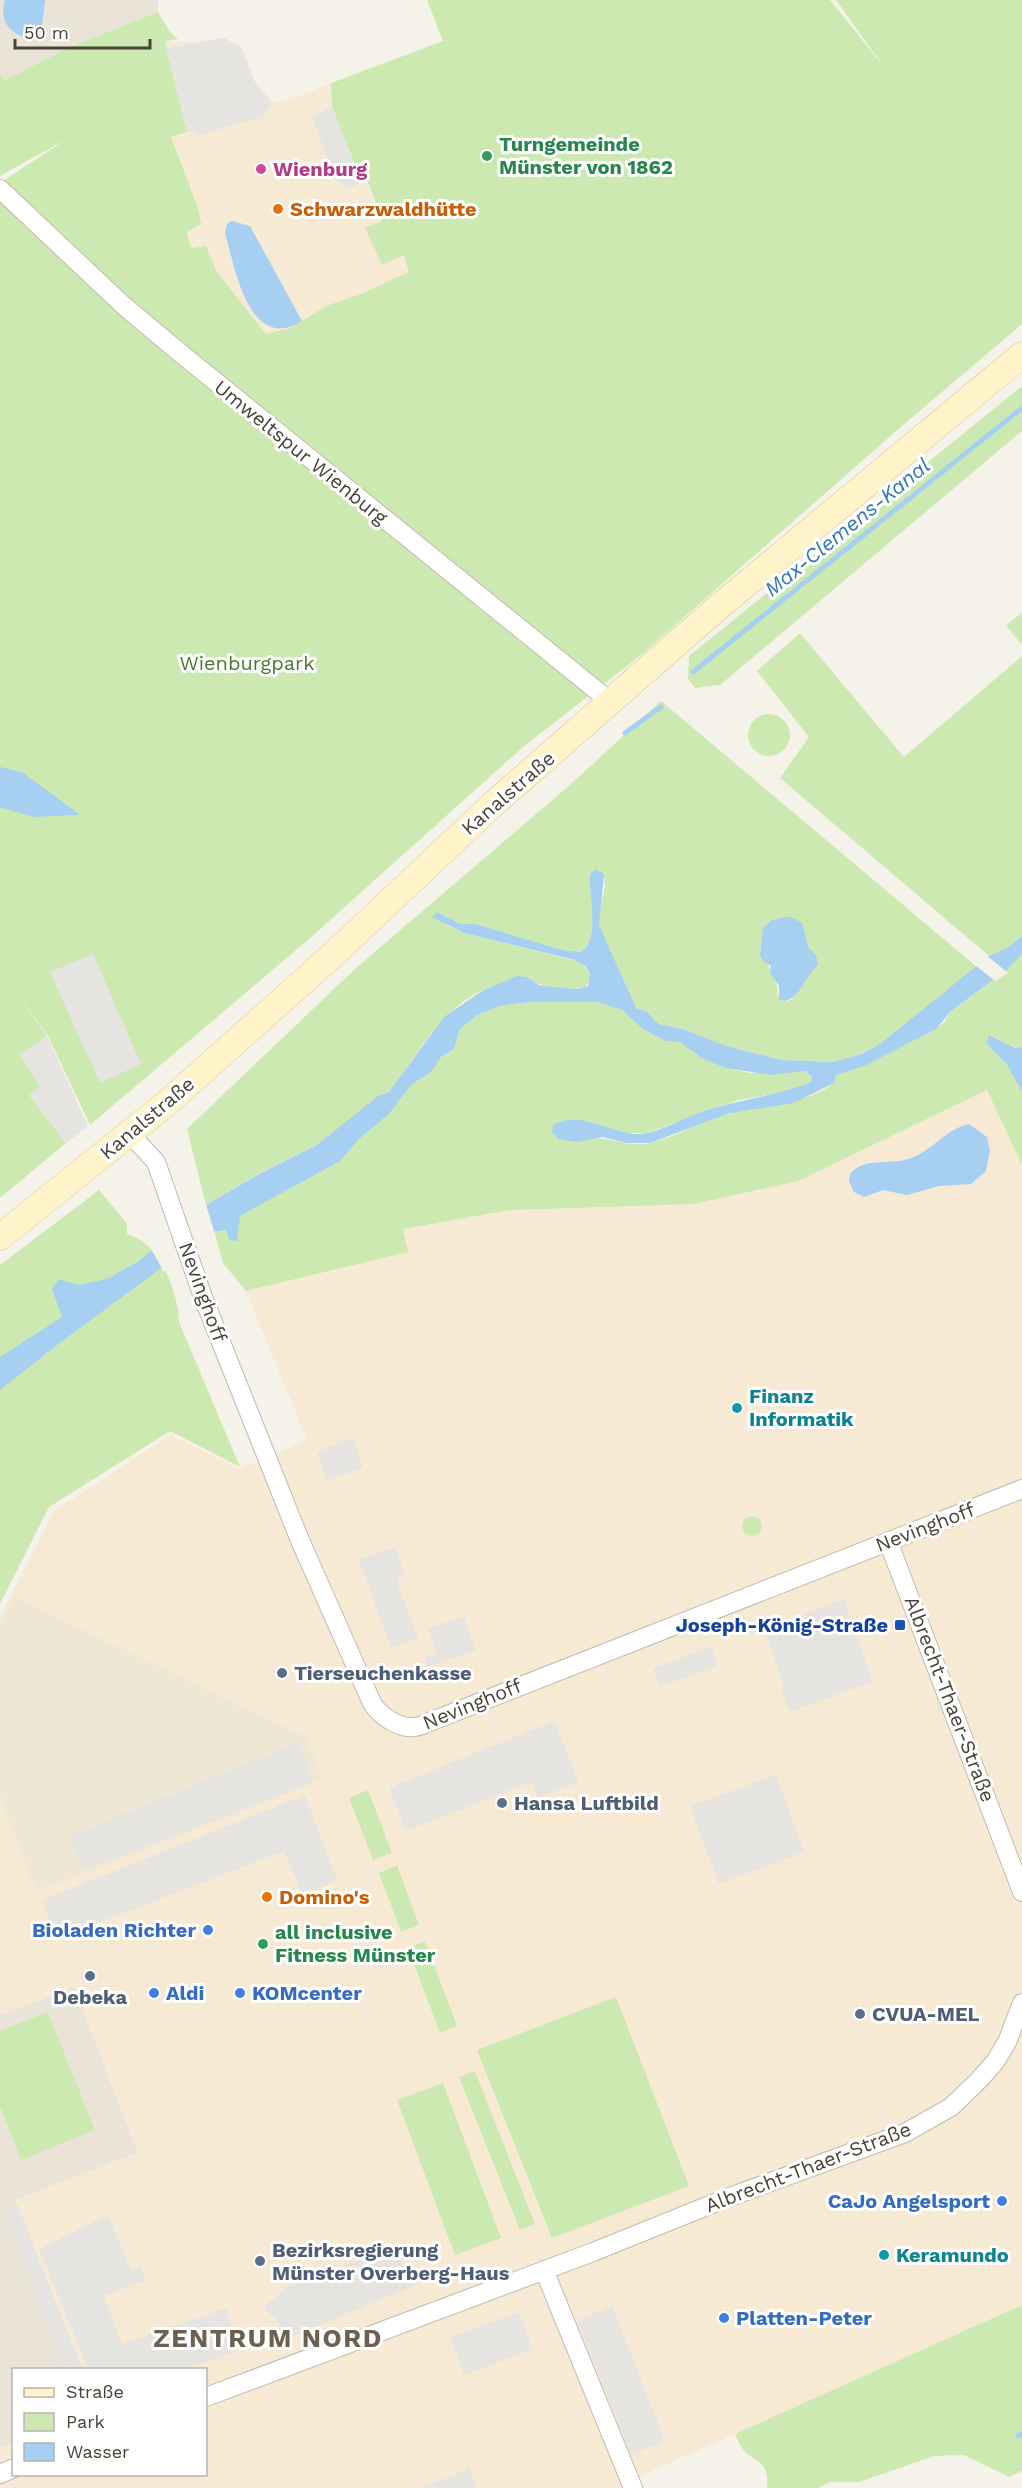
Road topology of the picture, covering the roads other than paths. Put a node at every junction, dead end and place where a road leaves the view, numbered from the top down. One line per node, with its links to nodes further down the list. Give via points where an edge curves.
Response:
1 (0, 189): 3 (street, Umweltspur Wienburg, via 123,305)
2 (1022, 355): 3 (main road, Kanalstraße, via 716,609)
3 (612, 703): 4 (main road, Kanalstraße, via 490,807 327,960)
4 (130, 1134): 5 (main road, Kanalstraße); 7 (street, Nevinghoff, via 156,1162 198,1281 299,1538 372,1703 384,1717 412,1728 432,1721)
5 (0, 1237)
6 (1022, 1489): 7 (street, Nevinghoff)
7 (888, 1540): 8 (street, Albrecht-Thaer-Straße)
8 (1022, 1892)
9 (1022, 2003): 10 (street, Albrecht-Thaer-Straße, via 995,2062 951,2107 921,2125)
10 (544, 2270): 11 (street, Albrecht-Thaer-Straße); 12 (street)
11 (207, 2397)
12 (633, 2488)

